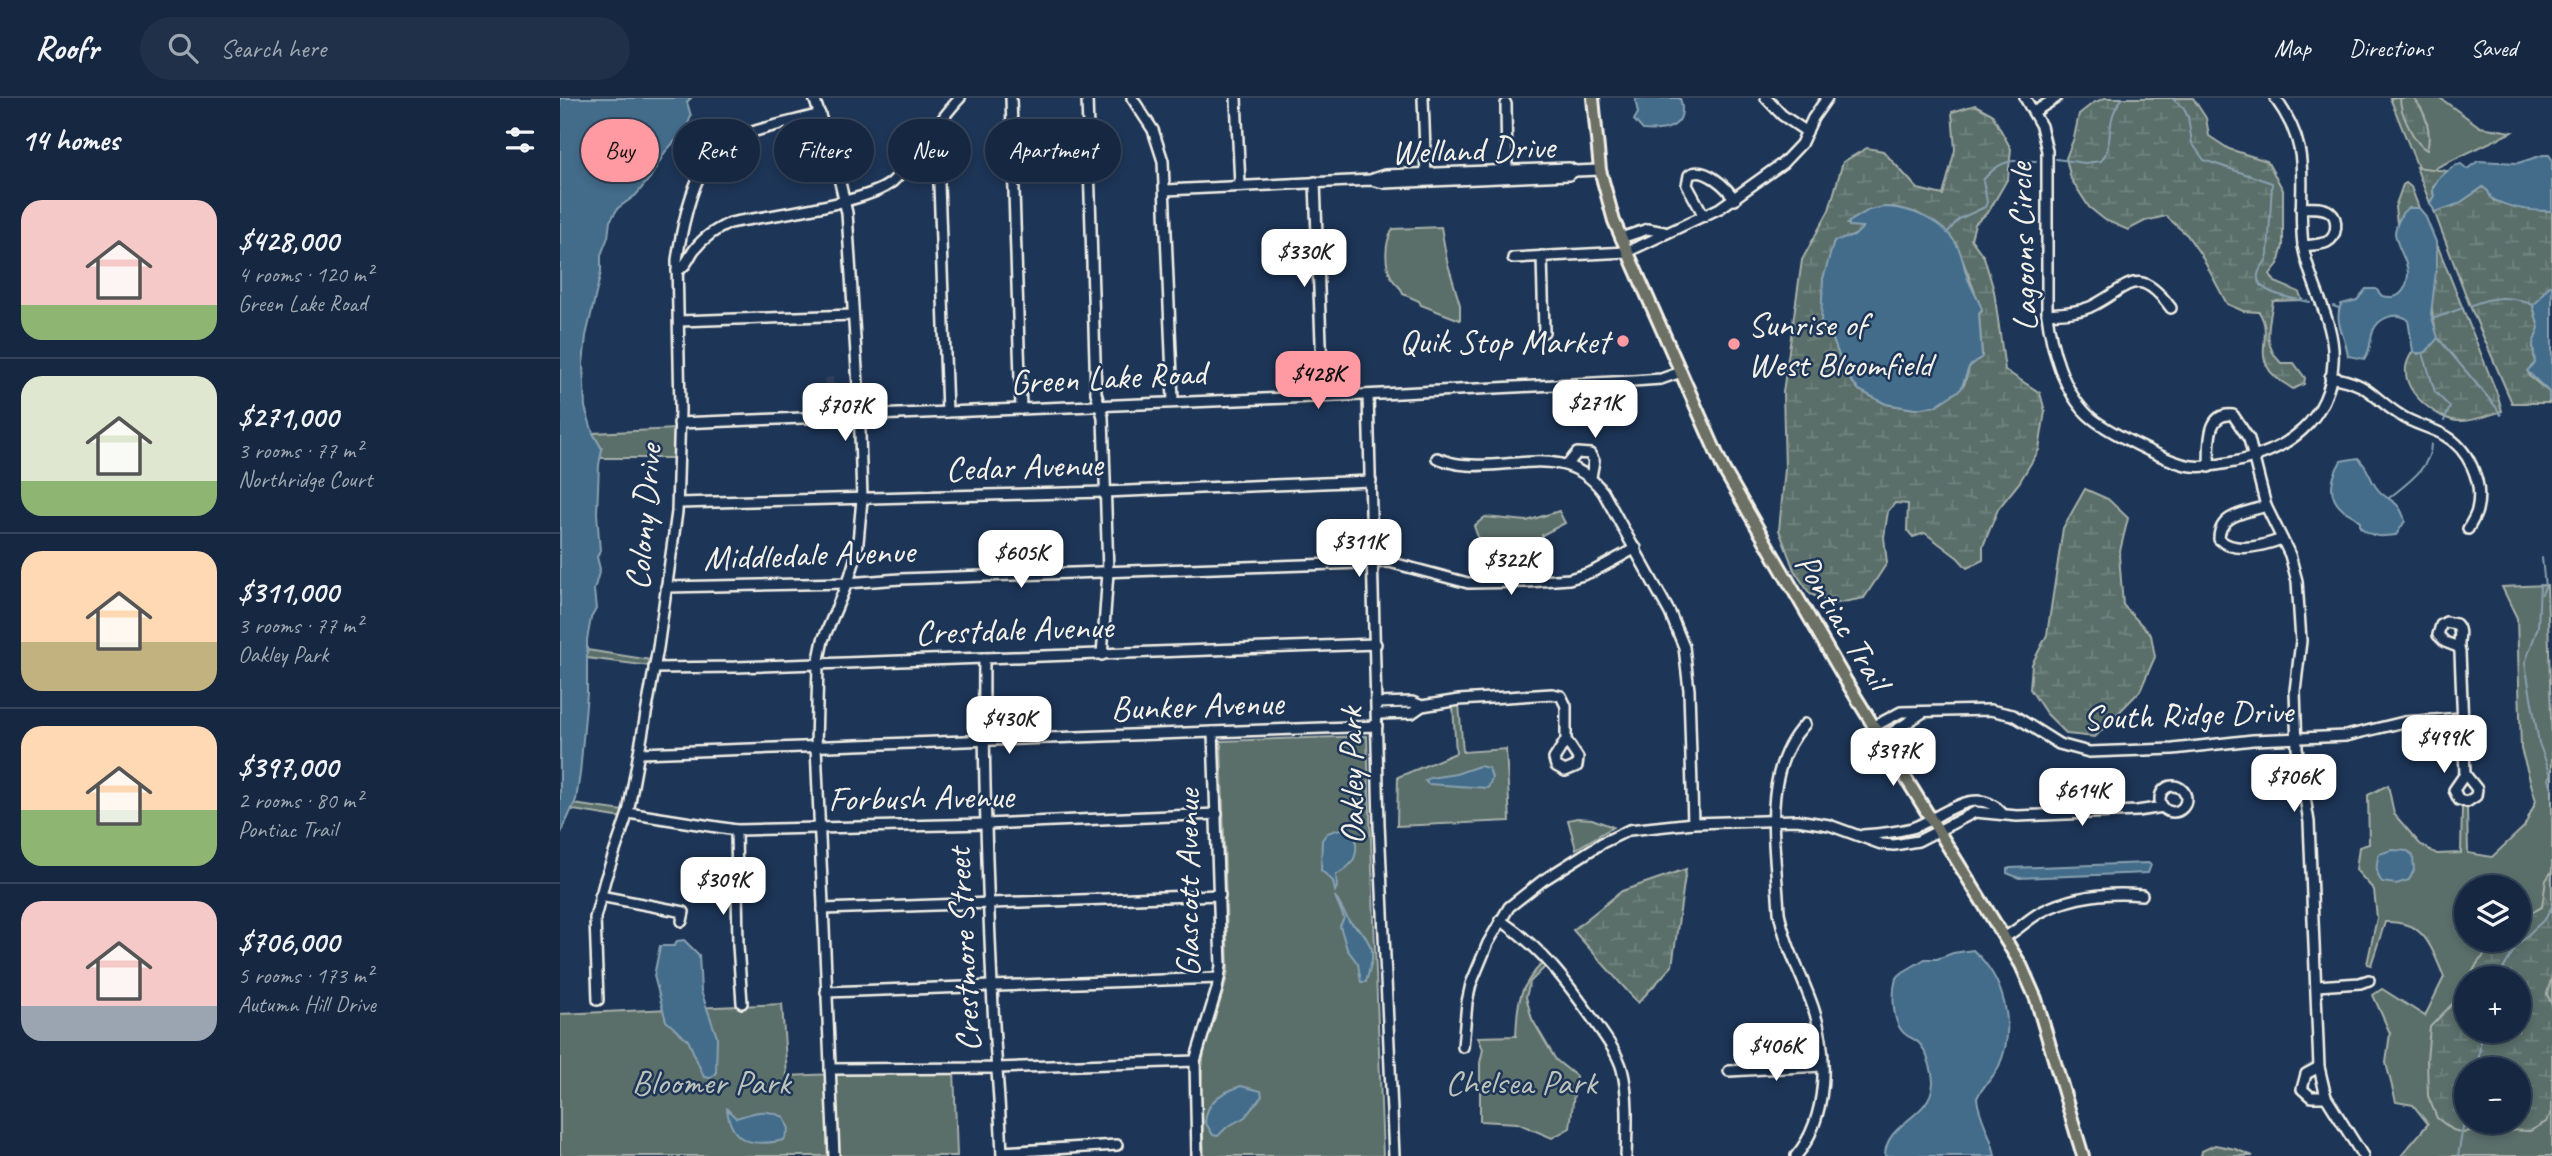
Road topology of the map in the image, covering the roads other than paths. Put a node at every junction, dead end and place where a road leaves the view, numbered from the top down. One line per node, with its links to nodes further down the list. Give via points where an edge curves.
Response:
1 (960, 98): 17 (street)
2 (1011, 98): 49 (street)
3 (1087, 98): 48 (street)
4 (1132, 98): 26 (street, via 1159,146)
5 (1236, 98): 25 (street)
6 (1423, 98): 21 (street)
7 (1593, 98): 19 (main road, Pontiac Trail)
8 (1766, 98): 18 (street)
9 (1827, 98): 18 (street)
10 (2025, 98): 15 (street, Lagoons Circle)
11 (2056, 98): 15 (street, Lagoons Circle)
12 (818, 99): 16 (street)
13 (2278, 99): 29 (street, Lagoons Circle, via 2299,143)
14 (1506, 104): 20 (street)
15 (2034, 112): 39 (street, Lagoons Circle, via 2047,151)
16 (820, 114): 28 (street); 37 (street, Colony Drive, via 745,135 715,152 694,193)
17 (942, 119)
18 (1807, 132): 27 (street, via 1783,163)
19 (1600, 170): 20 (street, Welland Drive); 32 (main road, Pontiac Trail)
20 (1507, 174): 21 (street, Welland Drive)
21 (1426, 177): 24 (street, Welland Drive, via 1385,175 1371,180)
22 (892, 182): 28 (street, via 874,193)
23 (939, 182): 50 (street)
24 (1315, 182): 25 (street, Welland Drive); 46 (street)
25 (1240, 185): 26 (street, Welland Drive)
26 (1166, 190): 47 (street)
27 (1735, 200): 30 (street); 30 (street, via 1709,176 1695,171 1687,185)
28 (845, 201): 37 (street, via 730,223 712,231); 40 (street)
29 (2301, 208): 33 (street, Lagoons Circle); 33 (street, via 2329,211 2336,229 2325,243)
30 (1704, 216): 31 (street)
31 (1664, 232): 32 (street, via 1648,229); 34 (street)
32 (1621, 238): 34 (main road, Pontiac Trail)
33 (2304, 246): 44 (street, Lagoons Circle, via 2333,346)
34 (1626, 252): 35 (street); 43 (main road, Pontiac Trail)
35 (1542, 256): 36 (street); 42 (street)
36 (1514, 258)
37 (677, 271): 41 (street, Colony Drive)
38 (2171, 308): 39 (street, via 2157,290 2144,284 2123,285 2091,307)
39 (2047, 314): 56 (street, Lagoons Circle, via 2068,388 2088,415 2178,464)
40 (853, 315): 41 (street); 51 (street)
41 (679, 321): 52 (street, Colony Drive)
42 (1544, 332)
43 (1681, 372): 45 (street, Green Lake Road, via 1661,379); 83 (main road, Pontiac Trail, via 1743,506)
44 (2330, 377): 54 (street, Lagoons Circle, via 2323,400 2304,429 2286,444); 63 (street, via 2366,387 2400,415 2459,445 2471,464 2477,492 2477,511)
45 (1368, 395): 46 (street, Green Lake Road); 58 (street, Oakley Park)
46 (1322, 396): 47 (street, Green Lake Road)
47 (1173, 401): 48 (street, Green Lake Road)
48 (1100, 405): 49 (street, Green Lake Road); 59 (street)
49 (1021, 409): 50 (street, Green Lake Road)
50 (947, 412): 51 (street, Green Lake Road)
51 (859, 415): 52 (street, Green Lake Road); 60 (street)
52 (679, 423): 61 (street, Colony Drive)
53 (1437, 458): 55 (street, via 1458,464)
54 (2254, 458): 56 (street, Lagoons Circle); 56 (street, via 2241,425 2233,415 2225,415 2213,425); 62 (street)
55 (1568, 464): 57 (street); 57 (street, via 1577,453 1590,454 1594,461)
56 (2209, 467)
57 (1591, 477): 65 (street)
58 (1371, 481): 59 (street, Cedar Avenue); 66 (street, Oakley Park)
59 (1104, 492): 60 (street, Cedar Avenue); 67 (street)
60 (862, 499): 61 (street, Cedar Avenue); 68 (street, via 859,539)
61 (678, 503): 69 (street, Colony Drive)
62 (2266, 506): 64 (street); 64 (street, via 2225,520 2219,539 2225,546 2236,547)
63 (2468, 529)
64 (2281, 538): 85 (street, via 2294,568 2300,604)
65 (1636, 548): 66 (street, Middledale Avenue, via 1583,575 1527,582 1468,583 1402,564); 98 (street, via 1670,612 1686,657)
66 (1374, 563): 67 (street, Middledale Avenue); 70 (street, Oakley Park)
67 (1108, 572): 68 (street, Middledale Avenue); 72 (street)
68 (847, 583): 69 (street, Middledale Avenue); 74 (street)
69 (666, 587): 75 (street, Colony Drive)
70 (1376, 644): 72 (street, Crestdale Avenue); 76 (street, Oakley Park)
71 (2458, 647): 80 (street)
72 (1102, 655): 73 (street, Crestdale Avenue)
73 (985, 658): 74 (street, Crestdale Avenue); 88 (street, Crestmore Street)
74 (818, 664): 75 (street, Crestdale Avenue); 89 (street)
75 (654, 668): 90 (street, Colony Drive)
76 (1377, 702): 77 (street); 79 (street, Oakley Park)
77 (1422, 706): 79 (street, via 1412,713); 86 (street, via 1562,696)
78 (1922, 713): 83 (street, South Ridge Drive, via 1901,712); 85 (street, South Ridge Drive, via 2003,712 2059,744 2089,752); 87 (street)
79 (1377, 714): 82 (street, Oakley Park)
80 (2463, 718): 85 (street, South Ridge Drive); 91 (street)
81 (1805, 724): 97 (street, via 1778,770)
82 (1377, 726): 84 (street, Bunker Avenue); 131 (street, Oakley Park)
83 (1873, 726): 87 (main road, Pontiac Trail)
84 (1213, 732): 88 (street, Bunker Avenue); 95 (street, Glascott Avenue)
85 (2296, 739): 115 (street, via 2309,822)
86 (1566, 740)
87 (1881, 740): 96 (main road, Pontiac Trail)
88 (983, 742): 89 (street, Bunker Avenue); 99 (street, Crestmore Street)
89 (816, 746): 90 (street, Bunker Avenue); 100 (street)
90 (640, 753): 94 (street, Colony Drive)
91 (2465, 774)
92 (2163, 807): 93 (street, via 2017,816)
93 (2001, 812): 96 (street, via 1994,805 1972,801); 102 (street, via 1975,812)
94 (628, 813): 101 (street, Forbush Avenue); 106 (street, Colony Drive)
95 (1217, 814): 99 (street, Forbush Avenue); 104 (street, Glascott Avenue)
96 (1932, 819): 102 (main road, Pontiac Trail); 103 (street, via 1913,828)
97 (1774, 821): 98 (street); 103 (street, via 1821,823); 121 (street, via 1781,927 1815,1012)
98 (1693, 823): 109 (street, via 1640,827 1617,834 1521,896)
99 (986, 824): 100 (street, Forbush Avenue); 107 (street, Crestmore Street)
100 (820, 827): 101 (street, Forbush Avenue); 108 (street)
101 (736, 830): 118 (street)
102 (1940, 830): 103 (street, via 1918,841 1894,845); 111 (main road, Pontiac Trail)
103 (1862, 835)
104 (1220, 895): 107 (street); 112 (street, Glascott Avenue)
105 (2142, 895): 111 (street, via 2077,899 2041,912)
106 (600, 896): 110 (street, via 684,912); 117 (street, Colony Drive, via 594,939)
107 (989, 904): 108 (street); 114 (street, Crestmore Street)
108 (823, 909): 116 (street)
109 (1500, 920): 119 (street, via 1471,984); 132 (street, via 1551,962 1617,1056 1624,1083)
110 (682, 921)
111 (2005, 937): 134 (main road, Pontiac Trail, via 2036,999)
112 (1219, 978): 114 (street); 120 (street, Glascott Avenue)
113 (2369, 981): 115 (street)
114 (992, 985): 116 (street); 123 (street, Crestmore Street)
115 (2317, 986): 122 (street)
116 (826, 992): 124 (street)
117 (598, 1000)
118 (742, 1003)
119 (1463, 1047)
120 (1195, 1061): 123 (street); 130 (street, Glascott Avenue)
121 (1822, 1066): 125 (street); 133 (street, via 1817,1121)
122 (2319, 1067): 126 (street); 126 (street, via 2306,1074 2302,1089 2311,1097)
123 (996, 1068): 124 (street); 128 (street, Crestmore Street)
124 (830, 1069): 129 (street)
125 (1729, 1071)
126 (2326, 1097): 135 (street)
127 (1117, 1145): 128 (street)
128 (1002, 1154)
129 (834, 1156)
130 (1197, 1156)
131 (1394, 1156)
132 (1626, 1156)
133 (1796, 1156)
134 (2083, 1156)
135 (2363, 1156)

